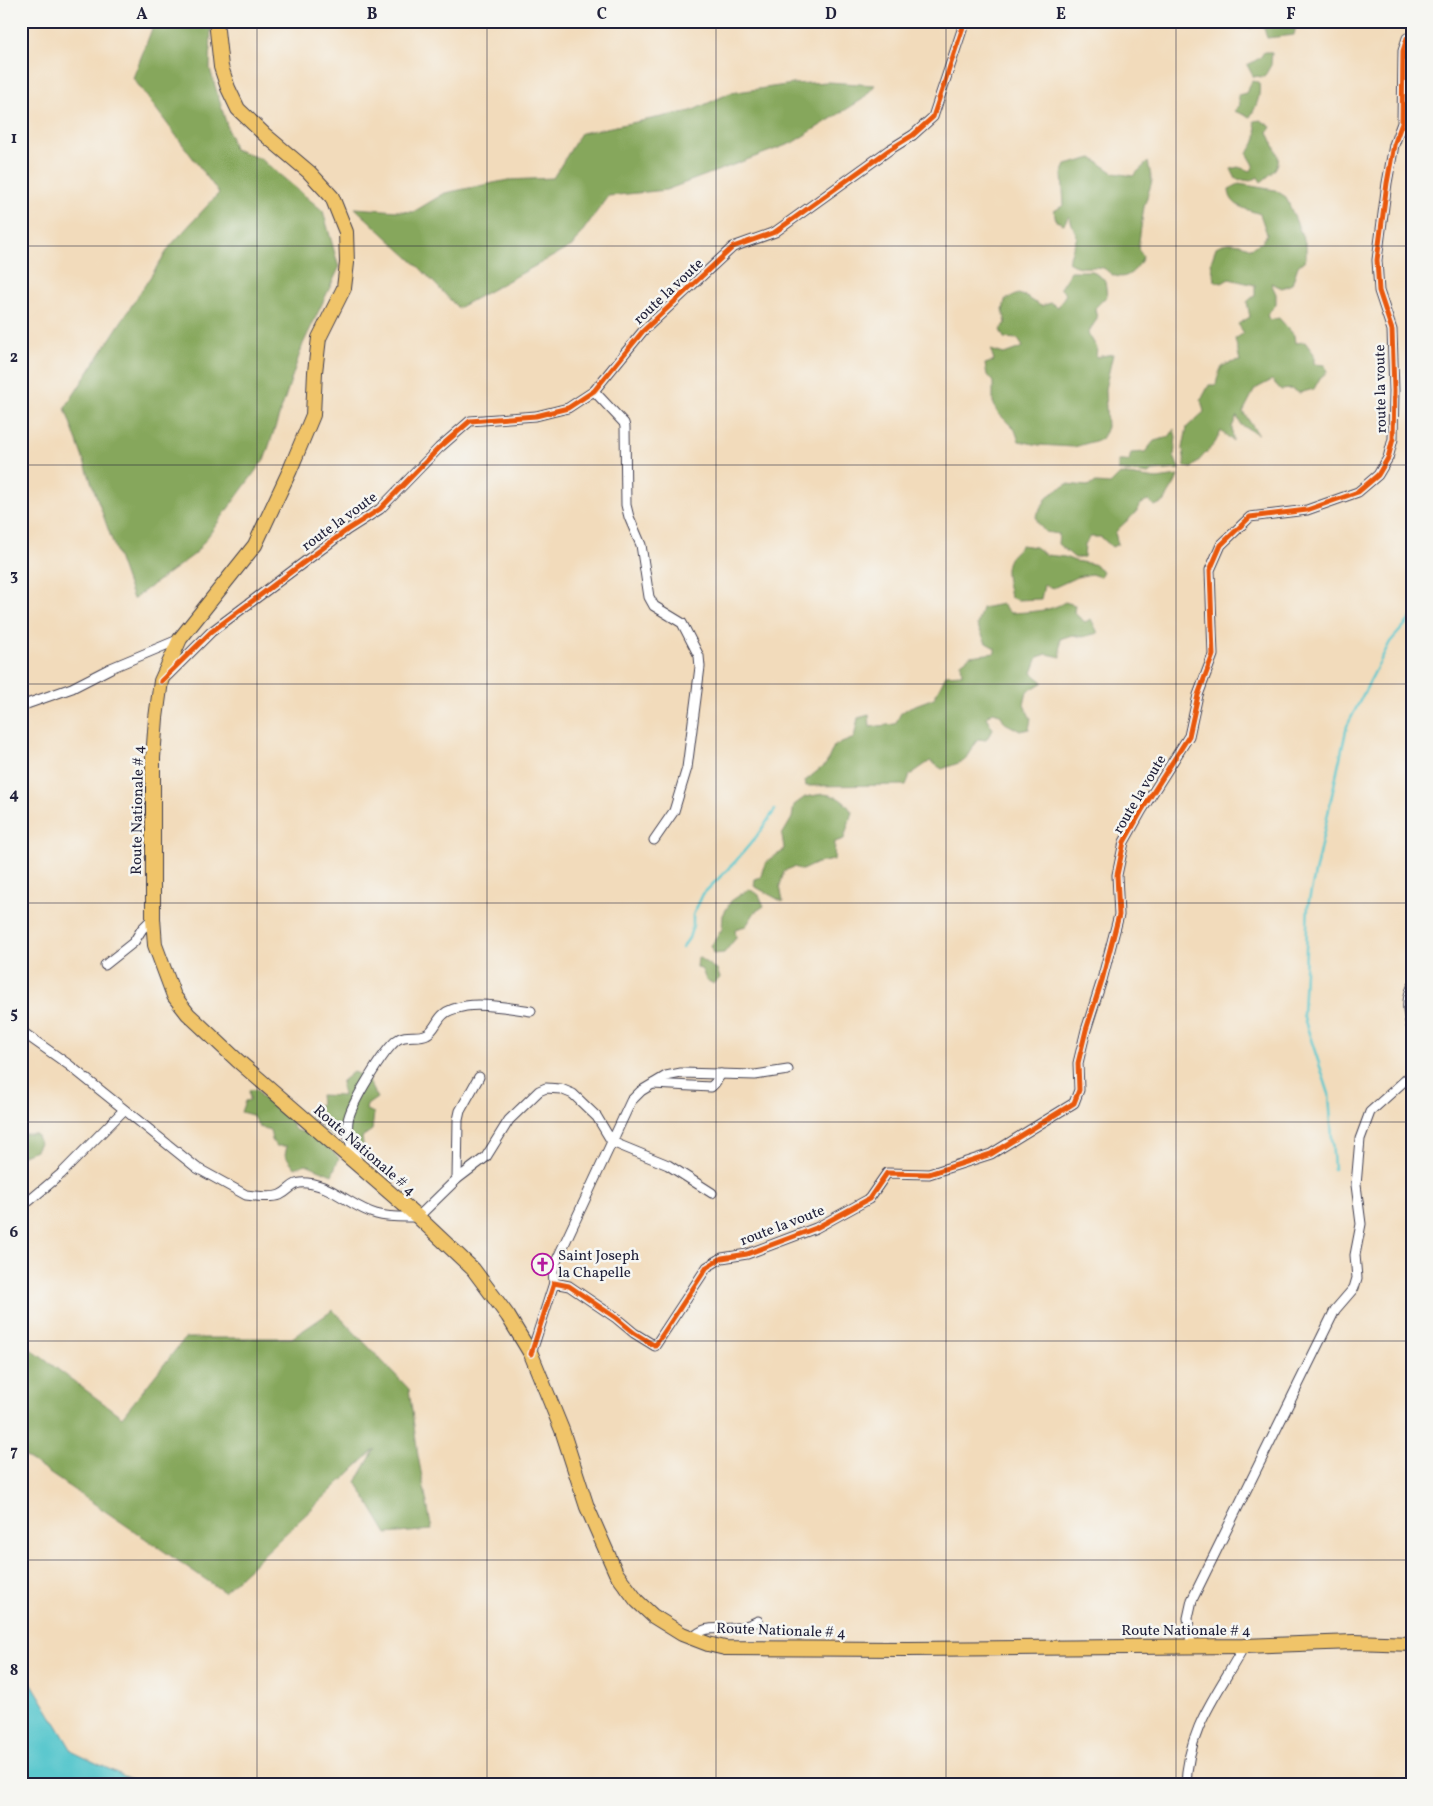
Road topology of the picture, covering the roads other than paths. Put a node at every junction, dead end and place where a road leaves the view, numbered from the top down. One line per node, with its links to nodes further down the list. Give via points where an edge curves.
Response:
1 (216, 21): 5 (main road, Route Nationale # 4, via 221,68 238,108 332,196 346,232 347,263 344,288 319,338 313,415 290,470 255,546)
2 (965, 21): 4 (street, route la voute, via 933,117 914,135 774,232 733,247 643,331)
3 (1412, 36): 25 (street, route la voute, via 1407,38 1403,52 1402,123 1394,146 1376,260 1379,291 1392,330 1393,440 1388,458 1378,475 1358,492 1307,510 1250,517 1221,544 1210,570 1213,655 1198,695 1189,736 1124,842 1117,875 1119,915 1078,1063 1079,1090 1074,1103 992,1154 929,1174 887,1173 869,1199 816,1228 746,1254 714,1261 654,1346 569,1286)
4 (594, 391): 6 (street, route la voute, via 568,408 536,416 470,421 380,509 211,632); 8 (street, via 626,427 626,505 641,545 649,598 654,606 682,622 699,656 687,768 674,812)
5 (180, 639): 6 (main road, Route Nationale # 4); 7 (street, via 72,688)
6 (161, 681): 9 (main road, Route Nationale # 4, via 153,758)
7 (21, 706)
8 (654, 840)
9 (153, 918): 10 (street, via 134,942); 20 (main road, Route Nationale # 4, via 155,945 163,967 174,996 188,1014)
10 (105, 965)
11 (1412, 987): 13 (street, via 1407,1006)
12 (531, 1011): 20 (street, via 500,1006 466,1006 444,1013 426,1034 398,1039 377,1065 353,1105 348,1122 350,1145)
13 (1412, 1030)
14 (21, 1031): 18 (street)
15 (788, 1070): 19 (street, via 755,1075 666,1076 631,1101)
16 (1412, 1074): 31 (street, via 1370,1112 1360,1139 1356,1184 1361,1224 1355,1250 1356,1285 1335,1310 1192,1600 1188,1618)
17 (479, 1076): 21 (street, via 458,1120)
18 (124, 1110): 23 (street, via 61,1174); 24 (street, via 197,1168 246,1195 279,1196 292,1185 307,1183 325,1187 377,1214)
19 (612, 1142): 21 (street, via 597,1117 573,1094 546,1088 509,1120 486,1157); 22 (street, via 668,1165); 25 (street, via 555,1264)
20 (360, 1166): 24 (main road, Route Nationale # 4)
21 (457, 1179): 24 (street)
22 (712, 1193)
23 (29, 1201)
24 (418, 1217): 26 (main road, Route Nationale # 4, via 473,1269)
25 (554, 1283): 26 (street)
26 (531, 1354): 29 (main road, Route Nationale # 4, via 562,1430 587,1507 616,1573 653,1616)
27 (758, 1621): 29 (street, via 736,1628 706,1628)
28 (1412, 1634): 30 (street)
29 (693, 1638): 31 (main road, Route Nationale # 4, via 725,1648)
30 (1411, 1644): 32 (main road, Route Nationale # 4, via 1354,1642)
31 (1191, 1646): 32 (main road, Route Nationale # 4)
32 (1244, 1646): 33 (street, via 1205,1711 1192,1742)
33 (1186, 1785)

